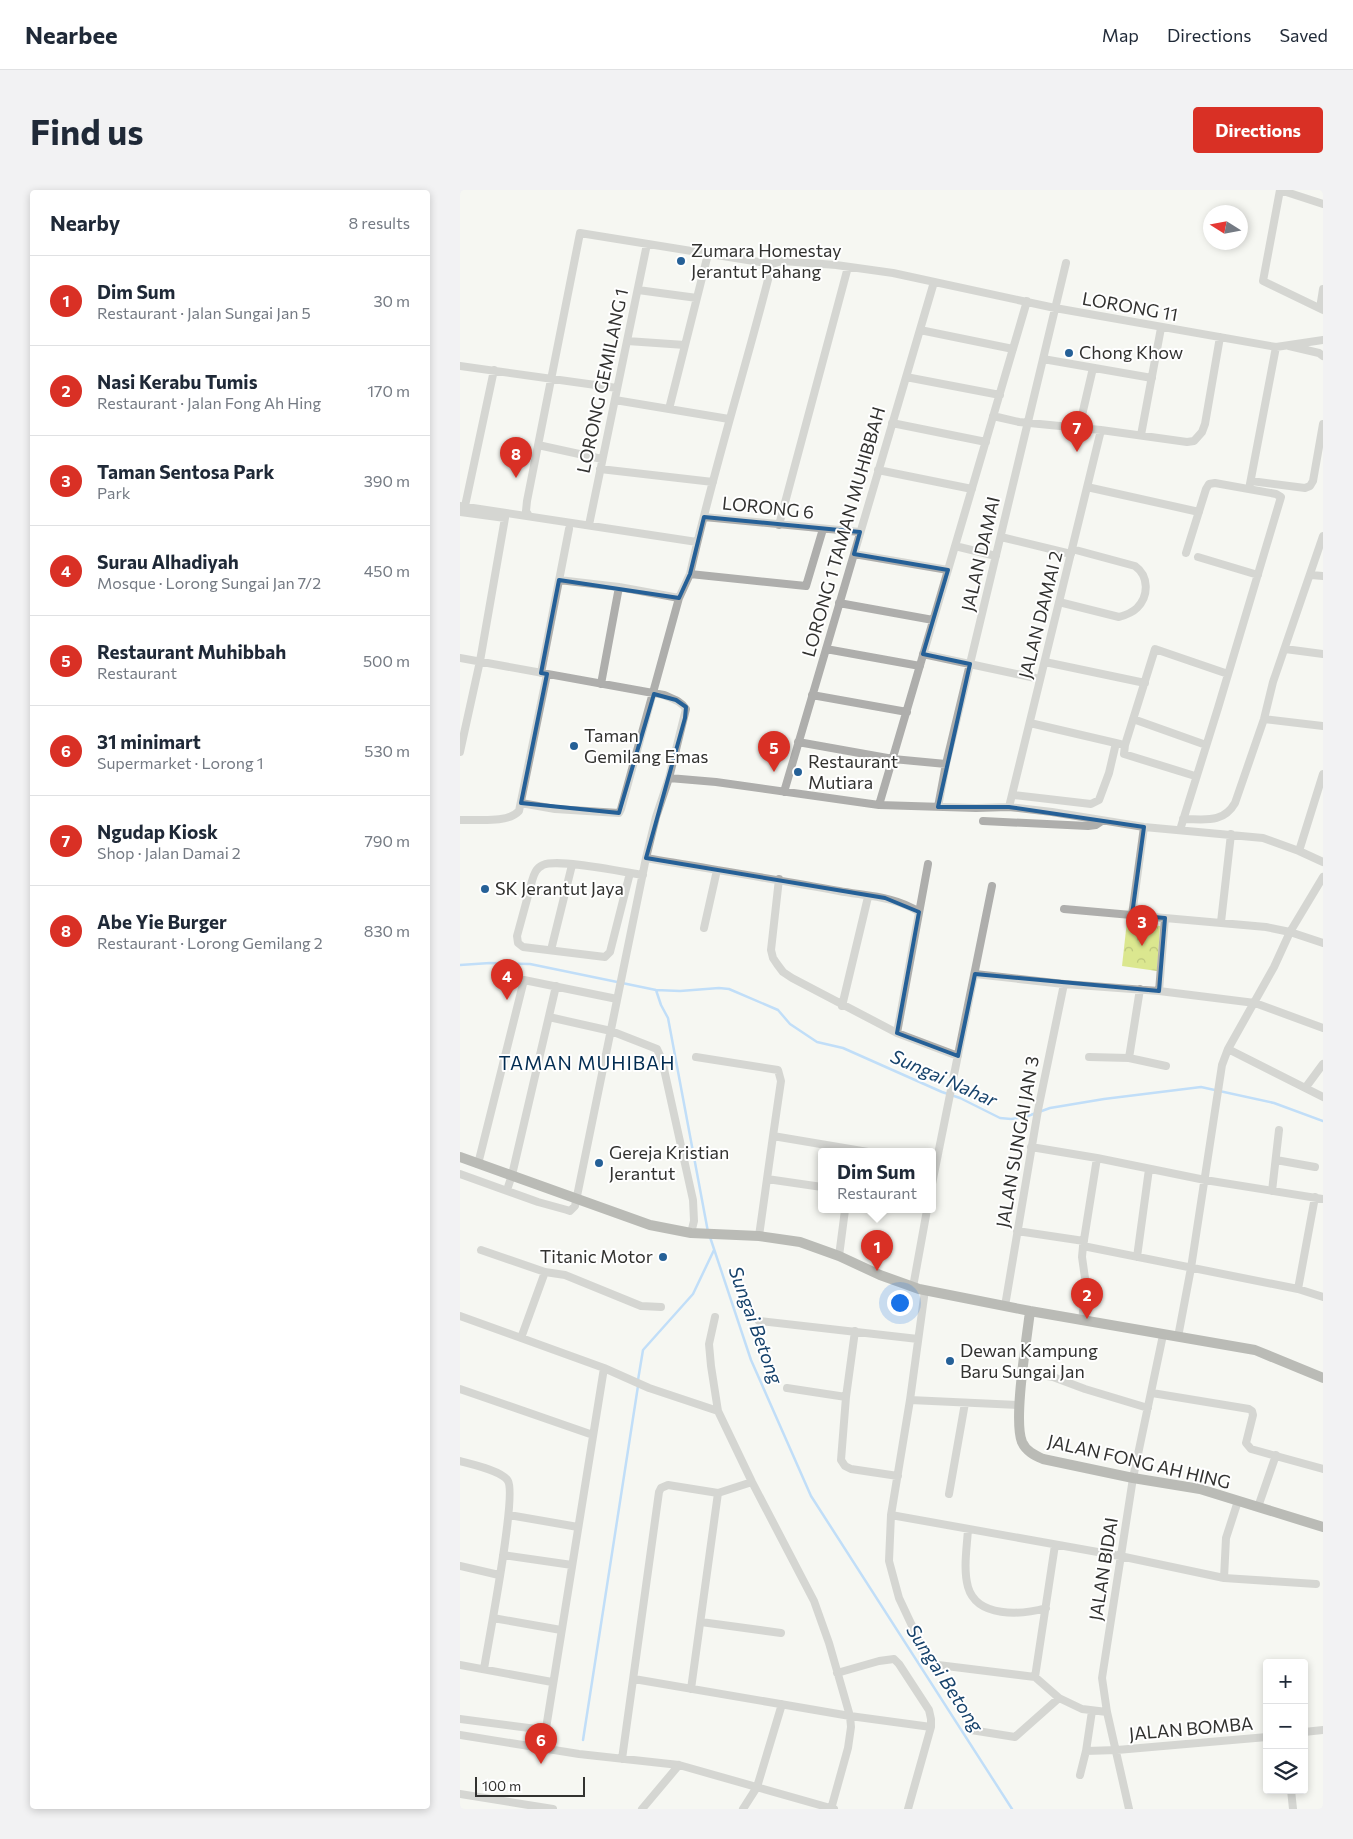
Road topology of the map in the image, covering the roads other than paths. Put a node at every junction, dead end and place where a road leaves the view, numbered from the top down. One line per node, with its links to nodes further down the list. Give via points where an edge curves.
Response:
1 (1280, 190): 2 (street); 14 (street, via 1263,281)
2 (1323, 204)
3 (647, 244): 4 (street, LORONG 11); 10 (street, LORONG GEMILANG 1); 30 (street, LORONG 11, via 580,233)
4 (708, 254): 6 (street, LORONG 11); 11 (street)
5 (1066, 263): 13 (street, JALAN DAMAI)
6 (772, 264): 7 (street, LORONG 11, via 782,261); 37 (street)
7 (848, 267): 8 (street, LORONG 11); 59 (street)
8 (934, 282): 12 (street, LORONG 11); 16 (street, LORONG 1 TAMAN MUHIBBAH)
9 (1323, 289): 14 (street)
10 (638, 290): 11 (street); 19 (street, LORONG GEMILANG 1)
11 (697, 298): 21 (street)
12 (1027, 301): 13 (street, LORONG 11); 23 (street)
13 (1055, 308): 15 (street, LORONG 11); 25 (street, JALAN DAMAI)
14 (1321, 309)
15 (1161, 328): 17 (street, LORONG 11); 31 (street)
16 (920, 330): 23 (street); 29 (street, LORONG 1 TAMAN MUHIBBAH)
17 (1220, 337): 22 (street, LORONG 11); 43 (street, via 1205,424 1194,441)
18 (1323, 340): 20 (street, LORONG 11)
19 (627, 341): 21 (street); 32 (street, LORONG GEMILANG 1)
20 (1287, 345): 22 (street, LORONG 11); 24 (street)
21 (685, 346): 35 (street)
22 (1276, 347): 49 (street)
23 (1013, 349): 33 (street)
24 (1323, 356)
25 (1043, 359): 27 (street); 39 (street, JALAN DAMAI)
26 (460, 366): 28 (street)
27 (1092, 368): 31 (street); 41 (street)
28 (494, 370): 30 (street); 54 (street)
29 (906, 377): 33 (street); 38 (street, LORONG 1 TAMAN MUHIBBAH)
30 (551, 378): 32 (street); 45 (street)
31 (1152, 378): 43 (street)
32 (617, 388): 34 (street, LORONG GEMILANG 1)
33 (1000, 395): 36 (street)
34 (615, 400): 35 (street); 46 (street, LORONG GEMILANG 1)
35 (669, 409): 37 (street)
36 (993, 416): 39 (street); 44 (street)
37 (729, 419): 50 (street)
38 (892, 423): 44 (street); 48 (street, LORONG 1 TAMAN MUHIBBAH)
39 (1029, 423): 41 (street); 64 (street, JALAN DAMAI)
40 (1323, 424): 49 (street, via 1310,486)
41 (1079, 428): 42 (street)
42 (1101, 430): 43 (street); 51 (street, JALAN DAMAI 2)
43 (1141, 435)
44 (986, 442): 52 (street)
45 (538, 445): 46 (street); 56 (street, via 527,501)
46 (602, 459): 47 (street, LORONG GEMILANG 1)
47 (600, 469): 50 (street); 58 (street, LORONG GEMILANG 1)
48 (878, 470): 52 (street); 62 (street, LORONG 1 TAMAN MUHIBBAH)
49 (1251, 481): 53 (street)
50 (713, 482): 57 (street)
51 (1087, 487): 55 (street); 67 (street, JALAN DAMAI 2)
52 (972, 489): 66 (street)
53 (1249, 489): 55 (street, via 1209,484); 74 (street, via 1281,497)
54 (462, 508): 56 (street); 88 (street, via 504,518)
55 (1199, 512): 68 (street)
56 (529, 516): 58 (street)
57 (704, 517): 59 (street, LORONG 6); 65 (street)
58 (589, 525): 65 (street)
59 (779, 525): 61 (street, LORONG 6)
60 (569, 529): 77 (street)
61 (823, 529): 62 (street, LORONG 6); 73 (street, via 806,586)
62 (860, 532): 69 (street, LORONG 1 TAMAN MUHIBBAH)
63 (1323, 536): 75 (street)
64 (1001, 537): 67 (street); 70 (street, JALAN DAMAI)
65 (697, 542): 73 (street)
66 (955, 546): 70 (street); 72 (street)
67 (1072, 552): 80 (street, JALAN DAMAI 2); 80 (street, via 1135,566 1142,570 1146,590 1137,608 1119,617)
68 (1186, 553)
69 (854, 554): 72 (street); 81 (street, LORONG 1 TAMAN MUHIBBAH)
70 (996, 556): 90 (street, JALAN DAMAI)
71 (1198, 557): 74 (street)
72 (948, 570): 82 (street)
73 (690, 574): 79 (street)
74 (1258, 575): 93 (street)
75 (1311, 575): 76 (street); 84 (street)
76 (1323, 576)
77 (559, 580): 78 (street); 92 (street)
78 (618, 587): 79 (street); 96 (street)
79 (679, 598): 97 (street)
80 (1059, 602): 89 (street, JALAN DAMAI 2)
81 (839, 603): 82 (street); 83 (street, LORONG 1 TAMAN MUHIBBAH)
82 (933, 620): 85 (street)
83 (826, 649): 91 (street); 98 (street, LORONG 1 TAMAN MUHIBBAH)
84 (1284, 649): 86 (street); 100 (street)
85 (924, 654): 90 (street); 91 (street)
86 (1323, 654)
87 (460, 658): 88 (street)
88 (480, 662): 92 (street); 108 (street)
89 (1045, 662): 94 (street, JALAN DAMAI 2); 95 (street)
90 (970, 664): 94 (street); 110 (street, JALAN DAMAI)
91 (920, 666): 99 (street)
92 (544, 673): 96 (street); 116 (street)
93 (1228, 674): 95 (street, via 1155,649); 107 (street)
94 (1040, 680): 102 (street, JALAN DAMAI 2)
95 (1145, 683): 101 (street)
96 (600, 684): 97 (street)
97 (654, 694): 113 (street, via 676,700 686,709); 116 (street, via 619,812 555,809)
98 (812, 695): 99 (street); 104 (street, LORONG 1 TAMAN MUHIBBAH)
99 (907, 712): 109 (street)
100 (1264, 719): 103 (street); 120 (street, via 1231,810 1219,818)
101 (1133, 720): 106 (street); 107 (street)
102 (1030, 723): 105 (street); 115 (street, JALAN DAMAI 2)
103 (1323, 726)
104 (798, 742): 109 (street); 114 (street, LORONG 1 TAMAN MUHIBBAH)
105 (1116, 743): 106 (street); 115 (street, via 1099,800 1091,804)
106 (1124, 745): 112 (street, via 1127,756)
107 (1206, 745): 112 (street)
108 (460, 752)
109 (893, 759): 110 (street); 117 (street)
110 (946, 764): 118 (street, JALAN DAMAI)
111 (1323, 774): 127 (street)
112 (1195, 776): 120 (street)
113 (669, 778): 114 (street); 128 (street)
114 (784, 792): 117 (street)
115 (1013, 795): 119 (street, JALAN DAMAI 2)
116 (521, 803): 121 (street, via 517,814 503,820)
117 (879, 805): 118 (street)
118 (938, 807): 119 (street)
119 (1009, 807): 123 (street)
120 (1183, 819): 125 (street)
121 (460, 820)
122 (983, 821): 123 (street, via 1088,826)
123 (1102, 821): 124 (street)
124 (1144, 827): 125 (street); 141 (street)
125 (1180, 830): 126 (street)
126 (1231, 834): 127 (street, via 1262,838); 143 (street)
127 (1300, 851): 129 (street)
128 (646, 858): 132 (street); 134 (street)
129 (1323, 862)
130 (928, 864): 140 (street)
131 (572, 865): 133 (street); 147 (street); 147 (street, via 549,863 538,868 517,936 523,947)
132 (717, 870): 136 (street); 144 (street)
133 (630, 873): 134 (street); 147 (street, via 608,955 602,957)
134 (643, 875): 153 (street)
135 (1323, 877): 145 (street)
136 (779, 879): 138 (street); 155 (street, via 771,940 773,958 783,972)
137 (992, 886): 148 (street)
138 (868, 897): 140 (street, via 895,900); 155 (street)
139 (1064, 909): 141 (street)
140 (919, 912): 159 (street)
141 (1132, 915): 142 (street)
142 (1166, 918): 143 (street); 152 (street)
143 (1220, 922): 145 (street)
144 (704, 928)
145 (1290, 932): 146 (street); 154 (street)
146 (1323, 943)
147 (551, 950)
148 (975, 974): 149 (street); 161 (street)
149 (1064, 984): 151 (street); 171 (street, JALAN SUNGAI JAN 3)
150 (556, 986): 153 (street); 156 (street); 177 (street, via 524,980)
151 (1140, 989): 152 (street); 164 (street)
152 (1159, 991): 154 (street)
153 (618, 997): 158 (street)
154 (1255, 1003): 157 (street); 160 (street)
155 (842, 1006): 159 (street)
156 (549, 1017): 158 (street); 181 (street)
157 (1323, 1028)
158 (611, 1031): 187 (street); 192 (street, via 653,1047 660,1054 693,1200)
159 (897, 1033): 161 (street)
160 (1228, 1050): 167 (street); 183 (street, via 1222,1065)
161 (958, 1056): 173 (street)
162 (696, 1057): 170 (street, via 778,1070 781,1082)
163 (1088, 1057): 164 (street)
164 (1129, 1058): 166 (street)
165 (1323, 1064): 167 (street)
166 (1166, 1066)
167 (1306, 1087): 168 (street)
168 (1323, 1097)
169 (1279, 1130): 176 (street)
170 (773, 1136): 172 (street); 182 (street)
171 (1032, 1147): 175 (street); 191 (street, JALAN SUNGAI JAN 3)
172 (837, 1148)
173 (936, 1156)
174 (460, 1157): 177 (main road)
175 (1097, 1158): 179 (street); 194 (street)
176 (1276, 1160): 178 (street); 186 (street)
177 (478, 1164): 181 (main road)
178 (1315, 1167)
179 (1149, 1169): 183 (street); 197 (street)
180 (460, 1174): 185 (street)
181 (512, 1175): 185 (street); 187 (main road)
182 (767, 1179): 184 (street); 193 (street)
183 (1204, 1180): 186 (street); 198 (street)
184 (818, 1186)
185 (507, 1190): 187 (street, via 570,1211)
186 (1272, 1191): 188 (street)
187 (577, 1198): 192 (main road, via 650,1225)
188 (1319, 1198): 201 (street)
189 (845, 1213): 196 (street)
190 (926, 1213): 200 (street)
191 (1017, 1230): 194 (street); 204 (street, JALAN SUNGAI JAN 3)
192 (695, 1233): 193 (main road)
193 (760, 1236): 196 (main road, via 800,1242)
194 (1083, 1244): 197 (street); 210 (street, via 1086,1285)
195 (481, 1250): 199 (street)
196 (839, 1256): 200 (main road)
197 (1137, 1257): 198 (street)
198 (1191, 1268): 201 (street); 213 (street)
199 (545, 1272): 205 (street, via 565,1274 641,1306); 214 (street)
200 (913, 1287): 202 (main road)
201 (1298, 1289): 203 (street)
202 (925, 1290): 204 (main road); 215 (street)
203 (1323, 1297)
204 (1005, 1306): 206 (main road)
205 (661, 1307)
206 (1030, 1311): 210 (main road); 217 (main road, JALAN FONG AH HING)
207 (460, 1316): 214 (street)
208 (714, 1317): 227 (street, via 709,1344)
209 (759, 1321): 211 (street)
210 (1082, 1321): 212 (main road)
211 (855, 1332): 215 (street); 222 (street)
212 (1163, 1334): 213 (main road); 221 (street, JALAN BIDAI)
213 (1178, 1337): 218 (main road, via 1255,1350)
214 (521, 1338): 216 (street)
215 (918, 1339): 223 (street)
216 (604, 1368): 227 (street, via 649,1388); 228 (street)
217 (1023, 1372): 225 (main road, JALAN FONG AH HING); 226 (street, via 1053,1377)
218 (1323, 1378)
219 (787, 1388): 222 (street)
220 (460, 1389): 228 (street)
221 (1152, 1393): 226 (street, JALAN BIDAI); 229 (street, via 1249,1409 1253,1415 1248,1446)
222 (846, 1397): 232 (street, via 841,1460 851,1469)
223 (910, 1400): 224 (street); 232 (street)
224 (965, 1402): 225 (street); 236 (street)
225 (1020, 1405): 233 (main road, JALAN FONG AH HING, via 1020,1433 1027,1449 1034,1455)
226 (1148, 1408): 233 (street, JALAN BIDAI)
227 (718, 1411): 234 (street)
228 (593, 1435): 241 (street)
229 (1276, 1455): 231 (street); 238 (street)
230 (460, 1461): 239 (street, via 505,1477 510,1486)
231 (1323, 1469)
232 (898, 1476): 240 (street)
233 (1133, 1478): 237 (main road, JALAN FONG AH HING, via 1200,1489); 246 (street, JALAN BIDAI)
234 (752, 1482): 235 (street); 259 (street, via 814,1601)
235 (718, 1494): 254 (street); 261 (street, via 668,1485 659,1492)
236 (949, 1494)
237 (1238, 1501): 238 (main road, JALAN FONG AH HING); 250 (street, via 1226,1538)
238 (1258, 1507): 242 (main road, JALAN FONG AH HING)
239 (509, 1515): 241 (street); 245 (street)
240 (891, 1515): 243 (street); 260 (street, via 890,1570 899,1598 930,1664)
241 (578, 1526): 247 (street)
242 (1323, 1527)
243 (968, 1529): 244 (street); 252 (street, via 966,1573 970,1591 979,1603 1005,1612)
244 (1055, 1544): 246 (street); 252 (street)
245 (503, 1554): 247 (street); 249 (street)
246 (1120, 1556): 250 (street); 267 (street, JALAN BIDAI, via 1102,1678)
247 (572, 1565): 255 (street)
248 (460, 1566): 249 (street)
249 (499, 1575): 253 (street)
250 (1224, 1578): 251 (street)
251 (1316, 1584)
252 (1046, 1608): 260 (street)
253 (493, 1618): 255 (street); 258 (street)
254 (701, 1622): 256 (street); 263 (street)
255 (561, 1630): 262 (street)
256 (781, 1633)
257 (460, 1665): 258 (street)
258 (484, 1669): 262 (street)
259 (837, 1673): 268 (street); 270 (street, via 879,1661 897,1661 929,1710)
260 (1035, 1677): 264 (street)
261 (634, 1679): 263 (street); 280 (street)
262 (552, 1682): 271 (street)
263 (691, 1689): 265 (street)
264 (1059, 1698): 266 (street); 272 (street, via 1015,1737)
265 (782, 1704): 268 (street); 283 (street)
266 (1092, 1711): 267 (street); 279 (street)
267 (1107, 1712): 278 (street, JALAN BIDAI)
268 (850, 1716): 270 (street); 290 (street, via 850,1741)
269 (460, 1719): 271 (street)
270 (931, 1727): 291 (street)
271 (544, 1730): 277 (street)
272 (971, 1730)
273 (1323, 1730): 274 (street)
274 (1308, 1732)
275 (460, 1735): 277 (street)
276 (1263, 1737): 278 (street, JALAN BOMBA)
277 (542, 1747): 280 (street)
278 (1117, 1750): 279 (street, JALAN BOMBA); 292 (street, JALAN BIDAI)
279 (1086, 1751): 282 (street)
280 (622, 1759): 281 (street)
281 (679, 1765): 283 (street); 288 (street)
282 (1080, 1775)
283 (758, 1788): 289 (street); 290 (street)
284 (460, 1794): 286 (street)
285 (1291, 1794): 293 (street)
286 (513, 1806): 287 (street)
287 (553, 1809)
288 (642, 1809)
289 (743, 1809)
290 (832, 1809)
291 (908, 1809)
292 (1129, 1809)
293 (1293, 1809)

